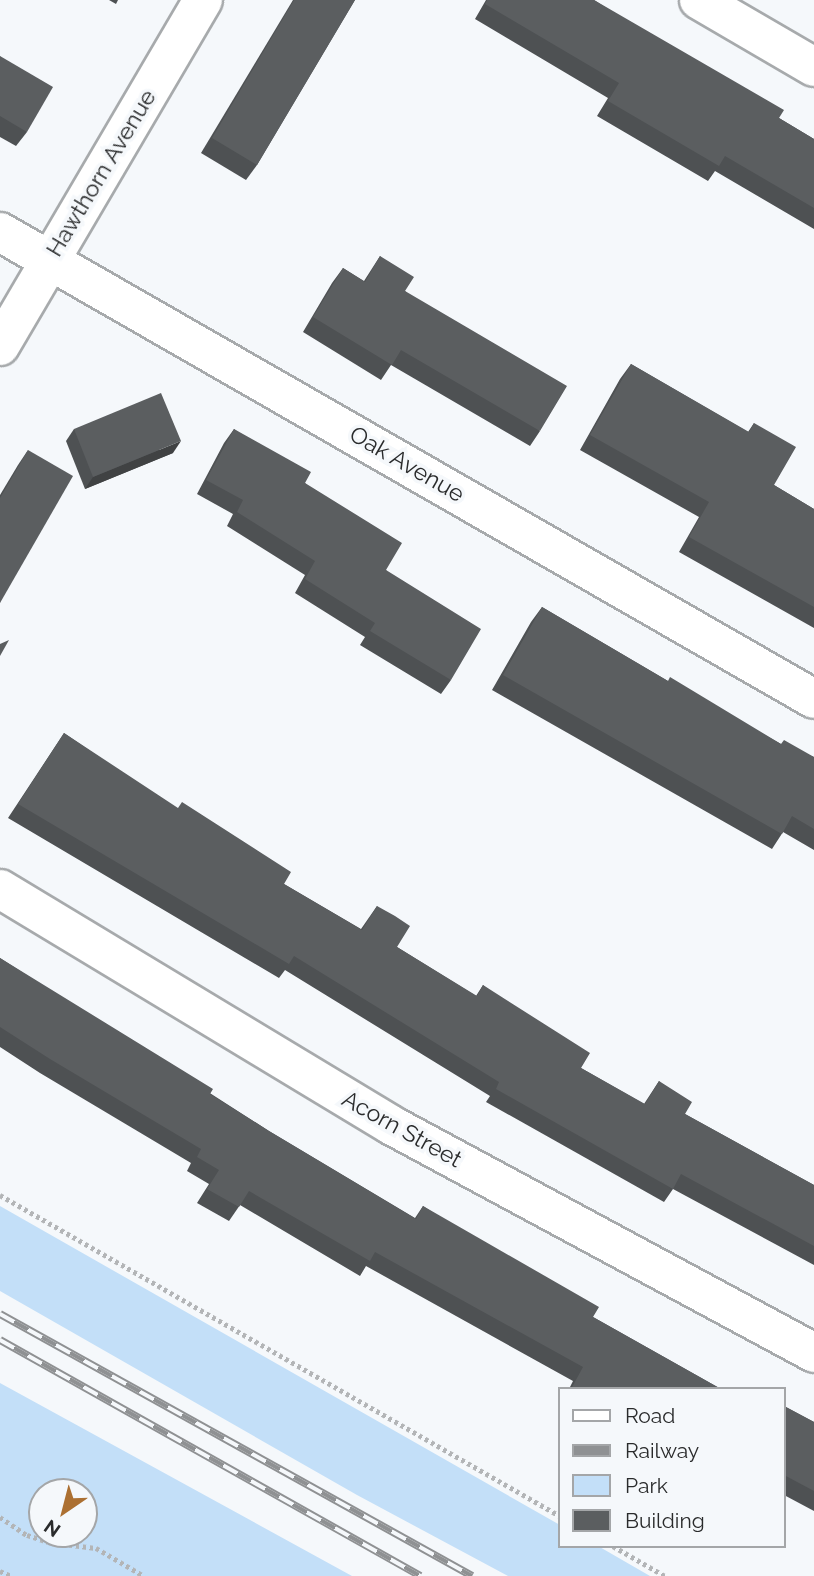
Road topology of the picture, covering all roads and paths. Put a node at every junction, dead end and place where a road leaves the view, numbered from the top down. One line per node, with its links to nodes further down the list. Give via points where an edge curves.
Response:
1 (203, 0): 5 (street, Hawthorn Avenue)
2 (699, 0): 3 (street)
3 (814, 67)
4 (0, 232): 5 (street, Oak Avenue)
5 (48, 261): 6 (street, Hawthorn Avenue); 7 (street, Oak Avenue)
6 (0, 346)
7 (814, 699)
8 (0, 889): 10 (street, Acorn Street, via 391,1125)
9 (0, 1195): 11 (path)
10 (814, 1353)
11 (558, 1515)
12 (0, 1517): 16 (path, via 48,1542 96,1548)
13 (616, 1548): 17 (path)
14 (0, 1571): 15 (path)
15 (11, 1576)
16 (144, 1576)
17 (665, 1576)

